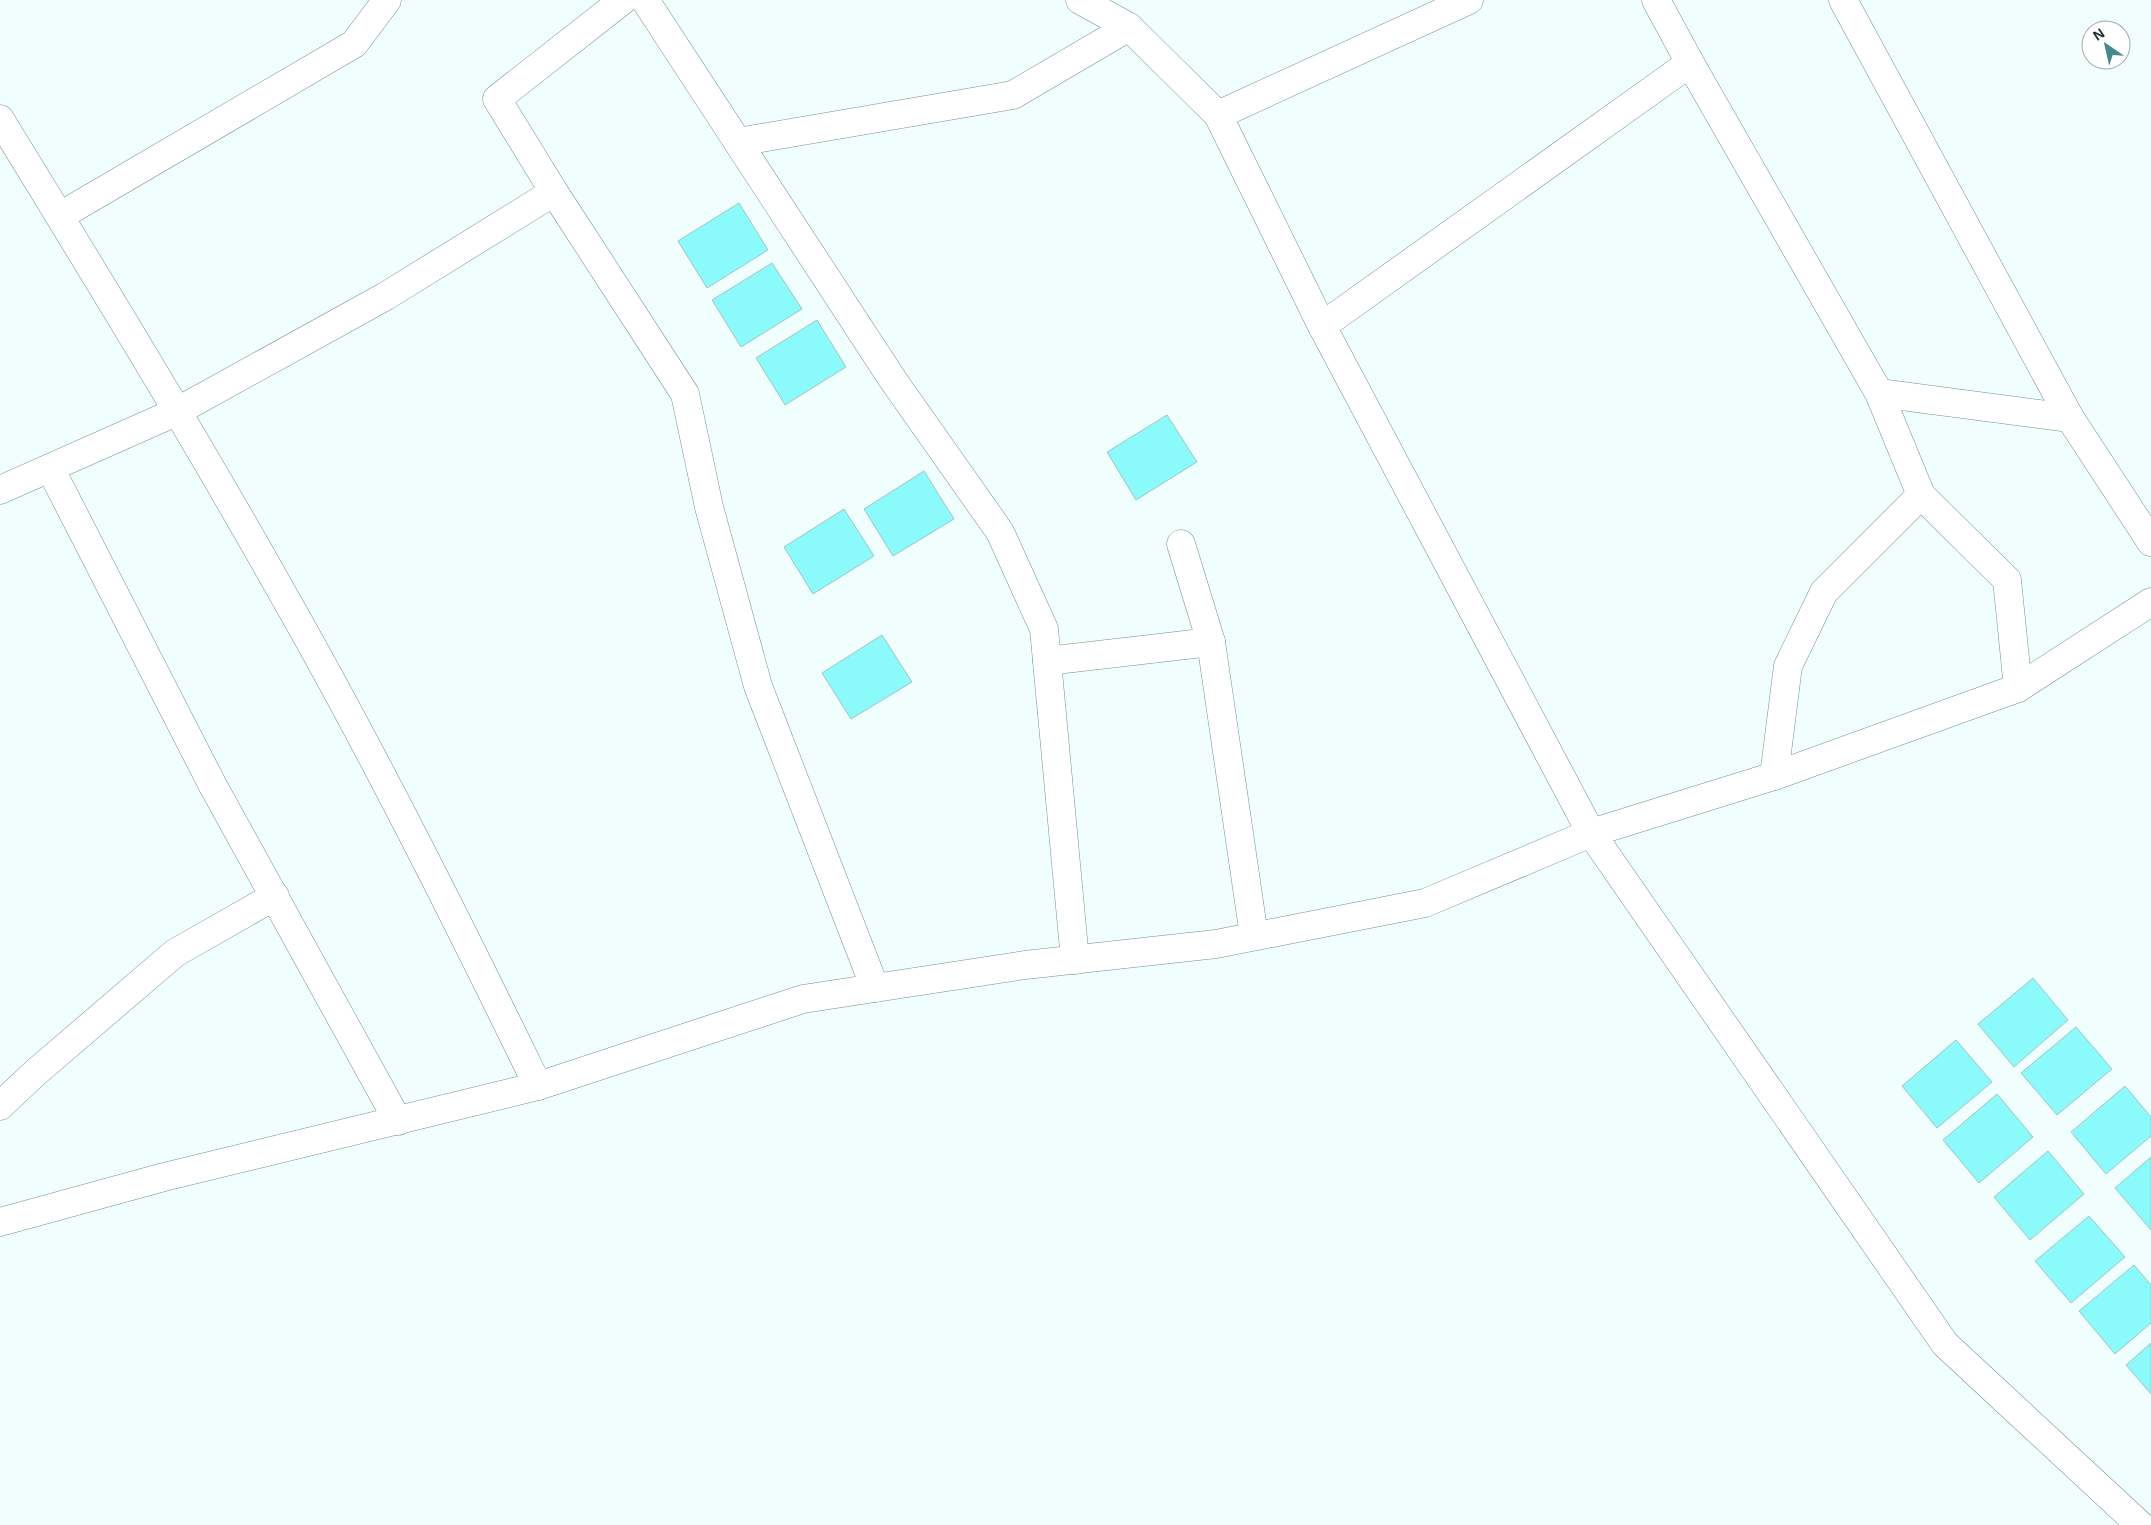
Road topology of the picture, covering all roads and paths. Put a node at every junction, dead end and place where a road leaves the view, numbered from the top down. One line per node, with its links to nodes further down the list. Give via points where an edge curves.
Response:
1 (624, 0): 13 (street, via 497,99)
2 (645, 0): 12 (street)
3 (1080, 0): 8 (street)
4 (1656, 0): 9 (street)
5 (1843, 0): 18 (street)
6 (381, 2): 14 (street, via 354,44)
7 (1457, 3): 10 (street)
8 (1129, 27): 10 (street); 12 (street, via 1013,95)
9 (1690, 63): 15 (street); 16 (street)
10 (1218, 115): 15 (street)
11 (0, 119): 14 (street)
12 (738, 142): 26 (street, via 893,380 1000,532 1044,629)
13 (554, 192): 17 (street, via 386,296); 33 (street, via 685,394 708,507 758,686)
14 (60, 216): 17 (street)
15 (1322, 326): 29 (street)
16 (1878, 393): 18 (street); 21 (street)
17 (176, 412): 19 (street); 34 (street, via 280,588 444,893)
18 (2070, 418): 22 (street)
19 (50, 468): 20 (street); 30 (street, via 212,784)
20 (0, 490)
21 (1921, 495): 27 (street, via 2007,580); 28 (street, via 1824,592 1788,666)
22 (2151, 542)
23 (1181, 544): 25 (street)
24 (2151, 602): 27 (street)
25 (1211, 642): 26 (street); 31 (street)
26 (1047, 661): 32 (street)
27 (2018, 688): 28 (street)
28 (1774, 776): 29 (street)
29 (1591, 833): 31 (street, via 1425,903); 38 (street, via 1944,1344)
30 (274, 896): 35 (street, via 175,953); 36 (street)
31 (1254, 936): 32 (street, via 1216,944)
32 (1075, 960): 33 (street)
33 (875, 988): 34 (street, via 803,999)
34 (538, 1086): 36 (street)
35 (0, 1106)
36 (398, 1121): 37 (street, via 164,1177)
37 (0, 1222)
38 (2140, 1525)

